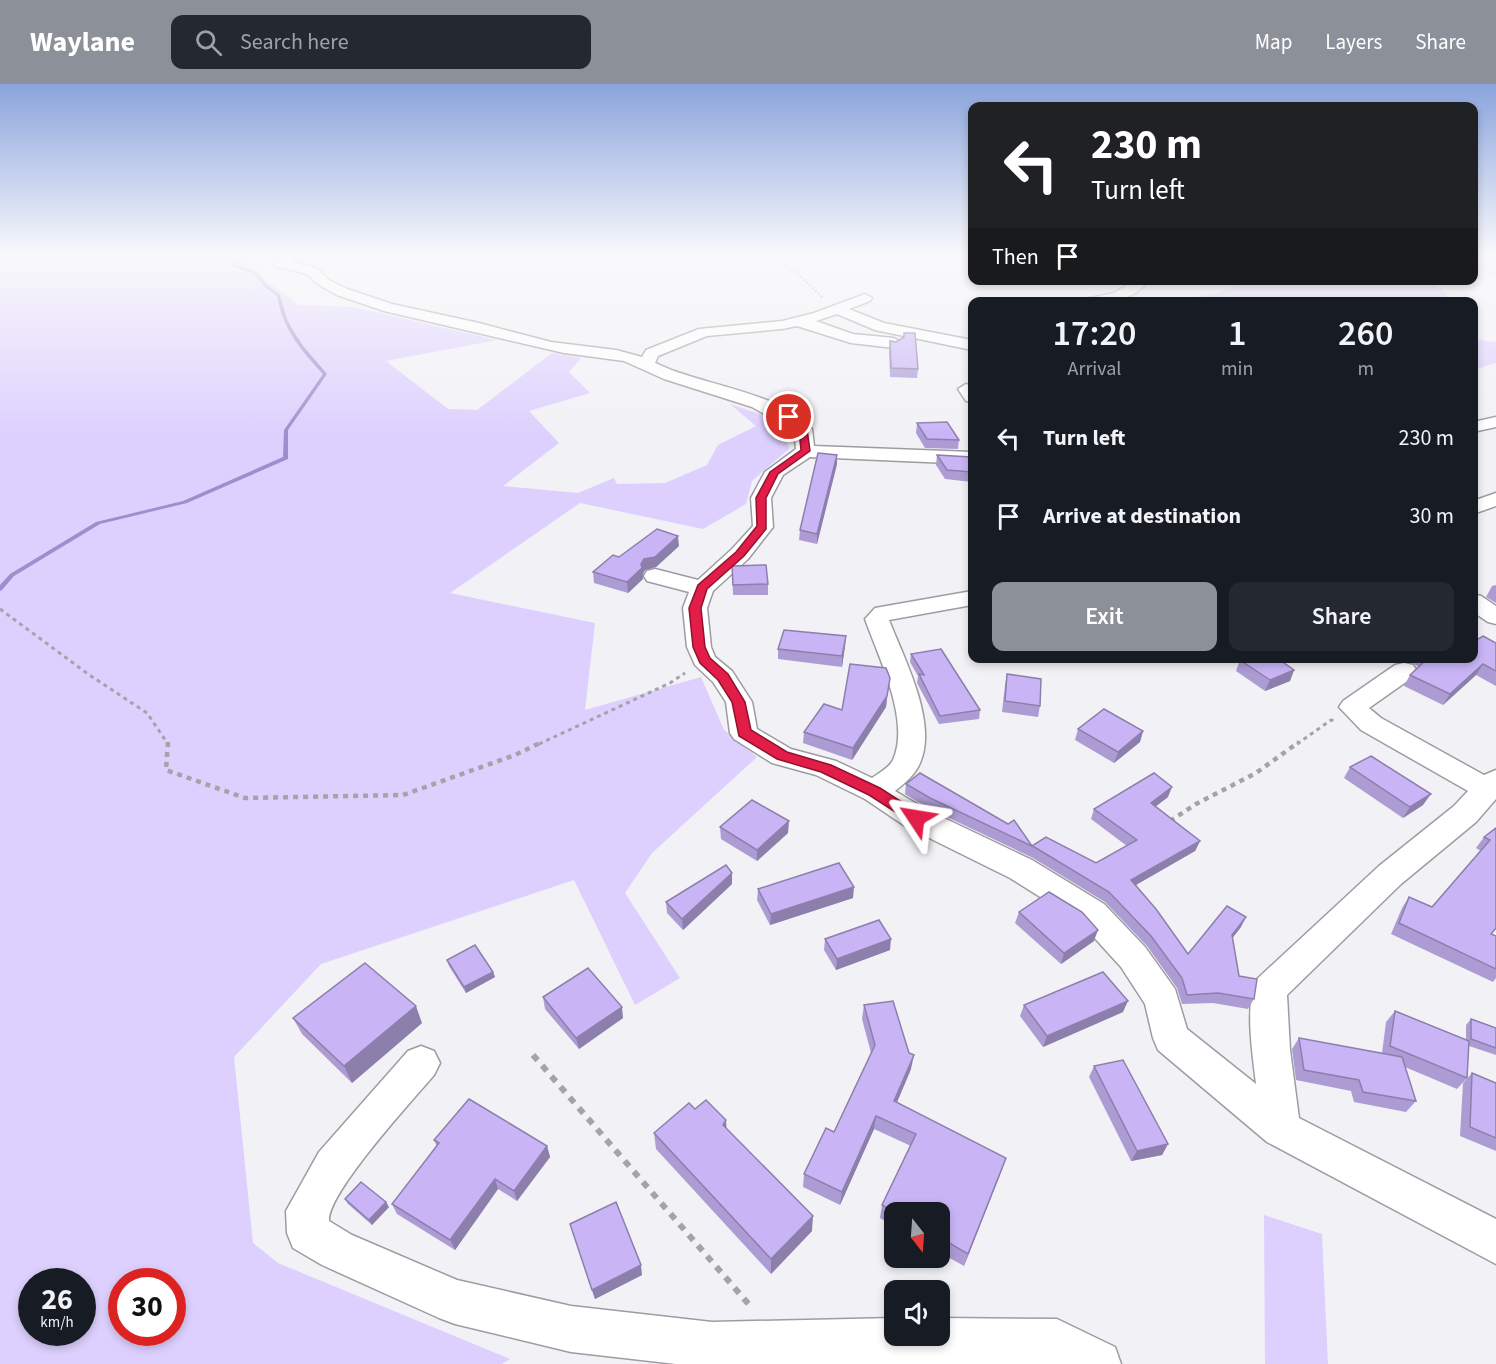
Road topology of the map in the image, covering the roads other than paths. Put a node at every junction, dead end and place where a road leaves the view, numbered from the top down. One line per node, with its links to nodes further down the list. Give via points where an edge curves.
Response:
1 (422, 316): 7 (street, via 576,351 620,355)
2 (816, 316): 4 (street)
3 (857, 316): 6 (street, via 880,327)
4 (795, 322): 5 (street, via 851,338); 7 (street, via 704,332 651,353)
5 (894, 343)
6 (968, 344)
7 (647, 364): 10 (street, via 675,378 746,399 789,417 803,429)
8 (1496, 422): 9 (street)
9 (1478, 426)
10 (806, 451): 11 (street); 15 (street, via 774,472 761,498 763,527)
11 (968, 458)
12 (1496, 499): 13 (street)
13 (1478, 506)
14 (655, 576): 15 (street)
15 (702, 588): 21 (street, via 695,608 699,647 704,660 723,677 739,702 744,733 782,756 826,768)
16 (968, 598): 21 (street, via 883,613 877,619 905,700 912,736 906,765)
17 (1478, 605): 18 (street)
18 (1496, 618)
19 (1404, 671): 20 (street, via 1352,706 1371,724)
20 (1492, 784): 23 (street, via 1465,814 1390,875 1269,990 1271,1050)
21 (875, 792): 23 (street, via 916,818 1021,869 1092,913 1133,957 1162,1000 1171,1038)
22 (421, 1063): 25 (street, via 333,1166 307,1211 308,1233 337,1250 455,1302 571,1329 712,1345 1057,1342)
23 (1281, 1129): 24 (street)
24 (1496, 1242)
25 (1098, 1364)

